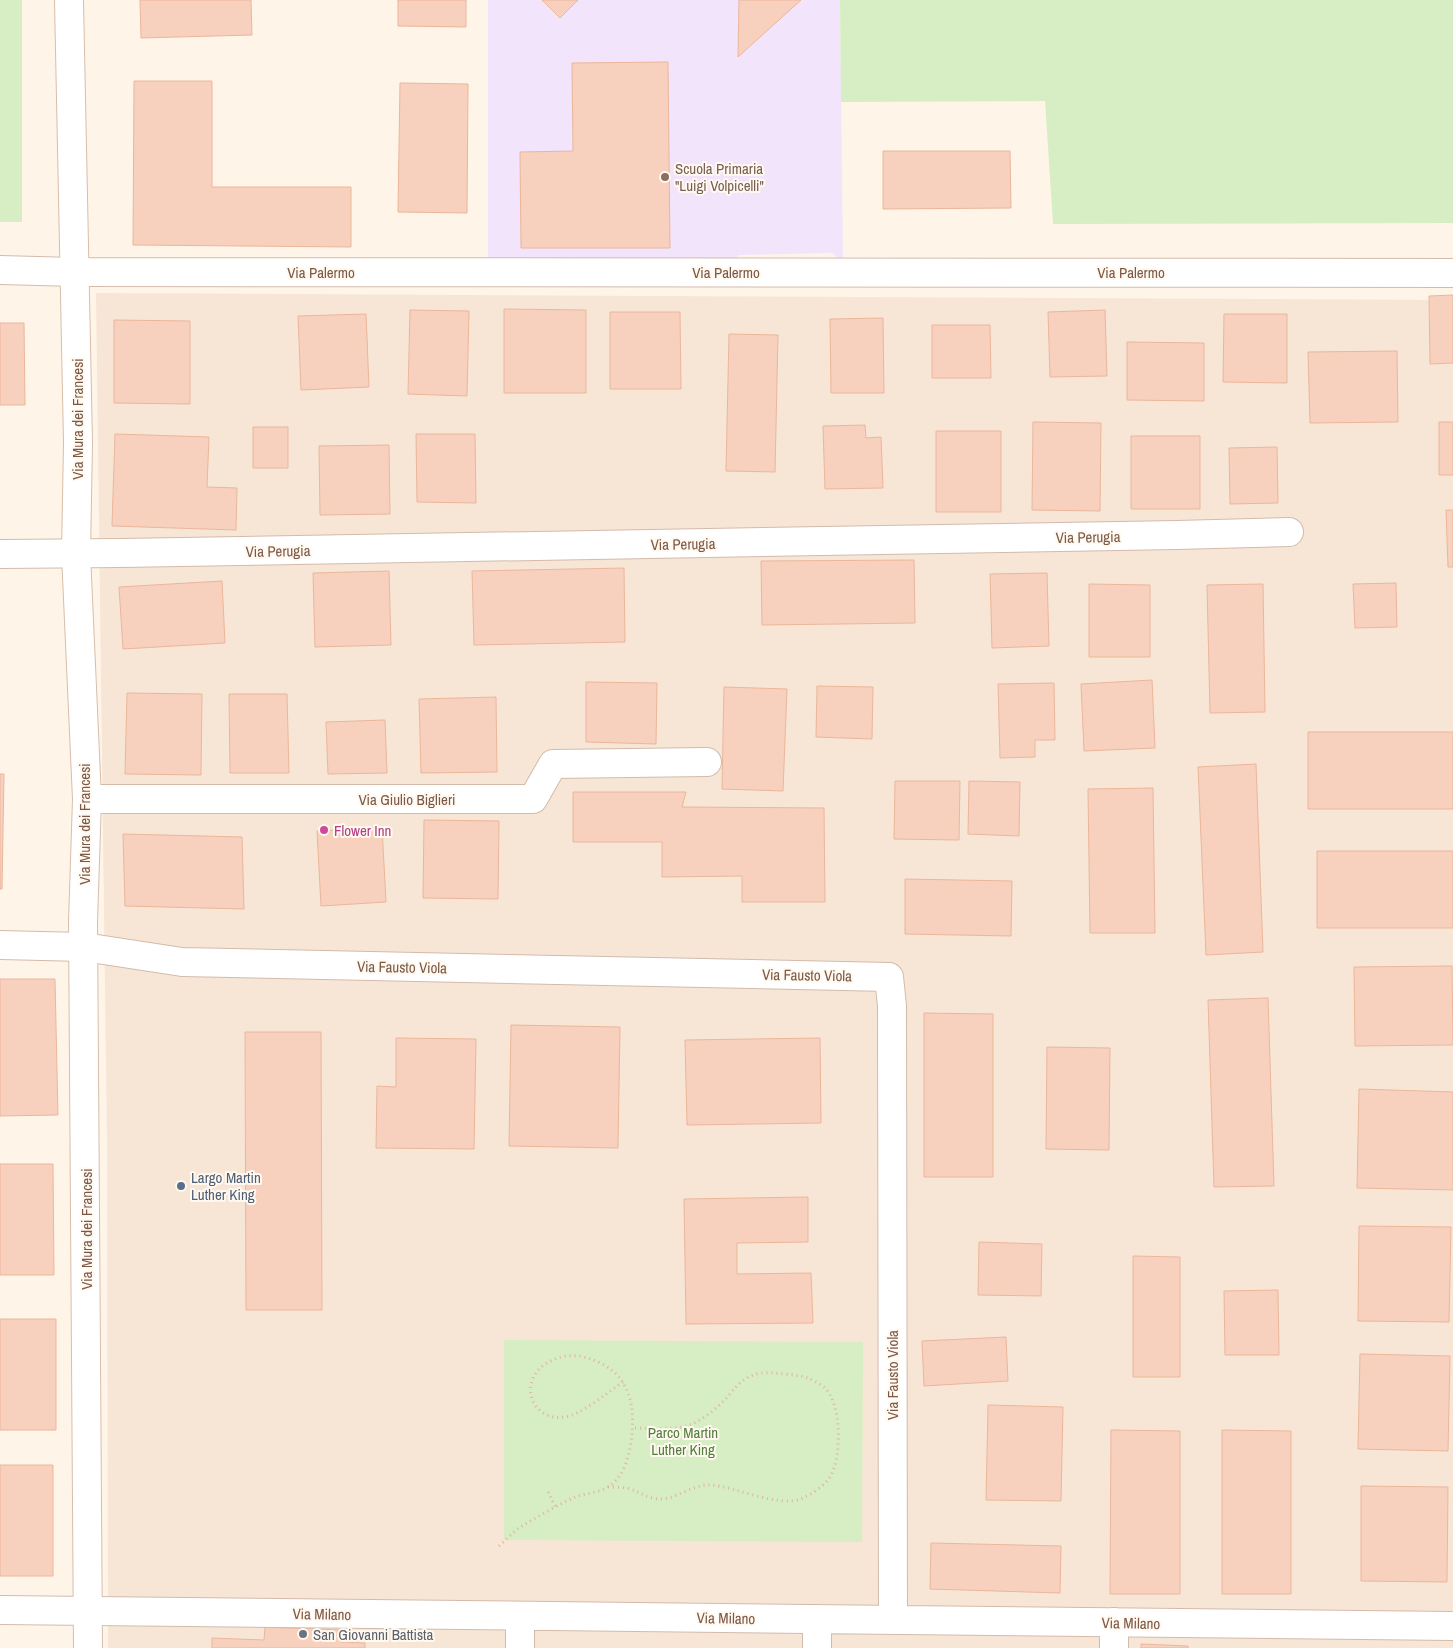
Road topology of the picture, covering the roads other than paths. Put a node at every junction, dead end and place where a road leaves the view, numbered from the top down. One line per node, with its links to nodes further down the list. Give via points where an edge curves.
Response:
1 (69, 0): 3 (street, Via Mura dei Francesi)
2 (0, 270): 3 (street, Via Palermo)
3 (75, 272): 4 (street, Via Palermo); 7 (street, Via Mura dei Francesi)
4 (1453, 273)
5 (1289, 532): 7 (street, Via Perugia)
6 (0, 554): 7 (street, Via Perugia)
7 (76, 554): 9 (street, Via Mura dei Francesi)
8 (707, 762): 9 (street, Via Giulio Biglieri, via 553,764 534,800)
9 (87, 799): 11 (street, Via Mura dei Francesi)
10 (0, 945): 11 (street)
11 (84, 947): 13 (street, Via Mura dei Francesi); 16 (street, Via Fausto Viola, via 182,962 889,977 892,1006)
12 (0, 1610): 13 (street, Via Milano)
13 (88, 1611): 14 (street, Via Milano); 19 (street, Via Mura dei Francesi)
14 (520, 1616): 15 (street, Via Milano); 20 (street)
15 (817, 1619): 16 (street, Via Milano); 21 (street)
16 (893, 1620): 18 (street, Via Milano)
17 (1453, 1626): 18 (street, Via Milano)
18 (1114, 1635)
19 (88, 1648)
20 (520, 1648)
21 (816, 1648)

